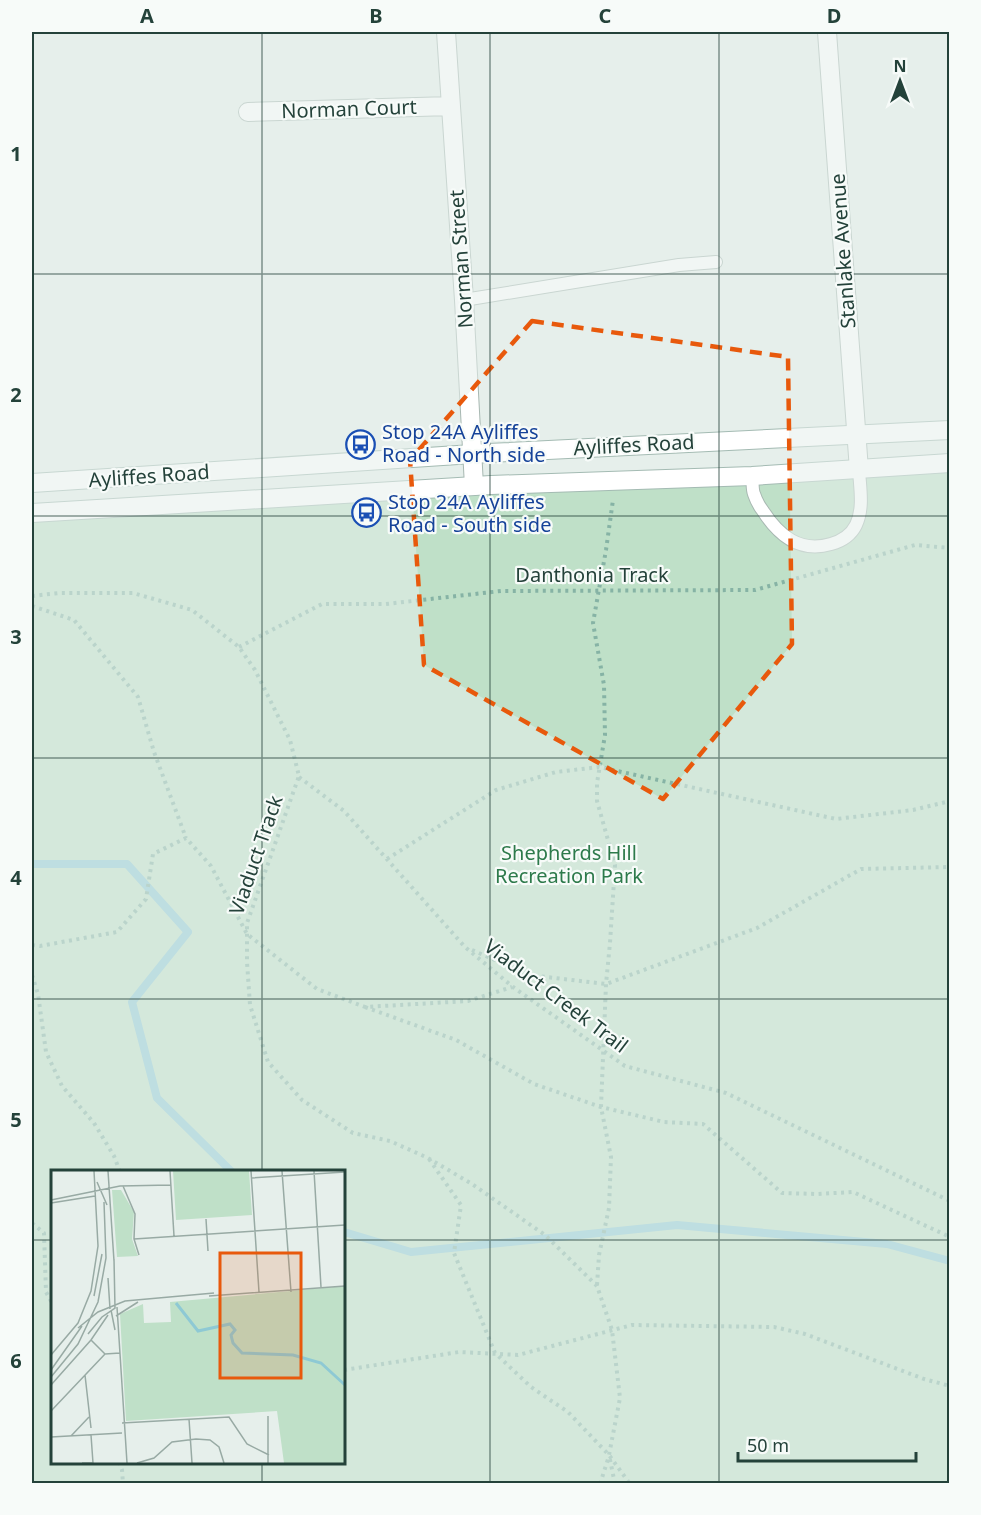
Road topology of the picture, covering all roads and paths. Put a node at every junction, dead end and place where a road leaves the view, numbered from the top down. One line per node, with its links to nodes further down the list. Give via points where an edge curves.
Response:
1 (446, 32): 3 (main road, Norman Street)
2 (827, 32): 8 (main road, Stanlake Avenue)
3 (451, 106): 4 (main road, Norman Court); 6 (main road, Norman Street)
4 (248, 112)
5 (716, 262): 6 (lane, via 680,264)
6 (464, 300): 9 (main road, Norman Street)
7 (950, 430): 8 (main road, Ayliffes Road)
8 (856, 434): 9 (main road, Ayliffes Road); 11 (main road, Stanlake Avenue)
9 (471, 454): 13 (main road, Ayliffes Road); 14 (main road, Norman Street)
10 (950, 463): 11 (main road, Ayliffes Road)
11 (859, 470): 12 (main road, Ayliffes Road); 12 (lane, via 861,506 856,523 839,542 822,547 791,542 782,535 753,493)
12 (752, 476): 14 (main road, Ayliffes Road)
13 (32, 483)
14 (474, 486): 16 (main road, Ayliffes Road)
15 (613, 500): 18 (path)
16 (32, 513)
17 (950, 549): 18 (path, Danthonia Track, via 915,545 755,590)
18 (598, 590): 21 (path, Danthonia Track, via 501,591 387,604 322,604); 22 (path, via 593,623 604,686 605,735)
19 (32, 596): 21 (path, Viaduct Track, via 59,592 133,593 192,609)
20 (32, 606): 25 (path, via 74,620 138,697)
21 (239, 647): 23 (path, Viaduct Track, via 255,670 290,741)
22 (599, 767): 24 (path, via 836,819 913,810); 26 (path, via 556,772 496,790); 32 (path, via 597,801 615,865)
23 (299, 777): 26 (path, Viaduct Creek Trail, via 344,810); 28 (path, Viaduct Track)
24 (950, 801)
25 (186, 838): 28 (path, via 211,866); 29 (path, via 153,854 146,899 117,932)
26 (387, 859): 30 (path, Viaduct Creek Trail)
27 (950, 867): 32 (path, via 861,869 757,928)
28 (247, 934): 34 (path, via 317,989); 37 (path, Viaduct Track, via 250,1005 268,1062 302,1100 353,1133 390,1141)
29 (32, 945)
30 (465, 947): 32 (path, via 529,975); 33 (path, Viaduct Creek Trail)
31 (32, 975): 38 (path, via 46,1052 62,1086 94,1124)
32 (606, 984): 35 (path)
33 (513, 987): 34 (path, via 468,1001); 35 (path, Viaduct Creek Trail)
34 (365, 1007): 36 (path, via 456,1040 534,1083)
35 (603, 1050): 36 (path); 39 (path, Viaduct Creek Trail, via 625,1066 726,1093)
36 (601, 1107): 41 (path, via 664,1122 703,1124 782,1193 853,1192); 42 (path, via 611,1157 609,1208)
37 (428, 1158): 42 (path, Viaduct Track, via 545,1235); 45 (path, via 461,1205 454,1253)
38 (119, 1170)
39 (950, 1201)
40 (32, 1223): 43 (path, via 44,1233 46,1292)
41 (950, 1237)
42 (597, 1286): 44 (path, Viaduct Track)
43 (51, 1301)
44 (612, 1330): 45 (path, via 518,1354); 47 (path, via 632,1325 774,1327 805,1334); 48 (path, Viaduct Track, via 620,1398)
45 (495, 1353): 46 (path, via 459,1352); 48 (path, via 531,1387 568,1412)
46 (345, 1370)
47 (950, 1386)
48 (609, 1455): 51 (path); 52 (path, Viaduct Track); 53 (path)
49 (119, 1464): 50 (path)
50 (123, 1484)
51 (600, 1484)
52 (615, 1484)
53 (630, 1484)

